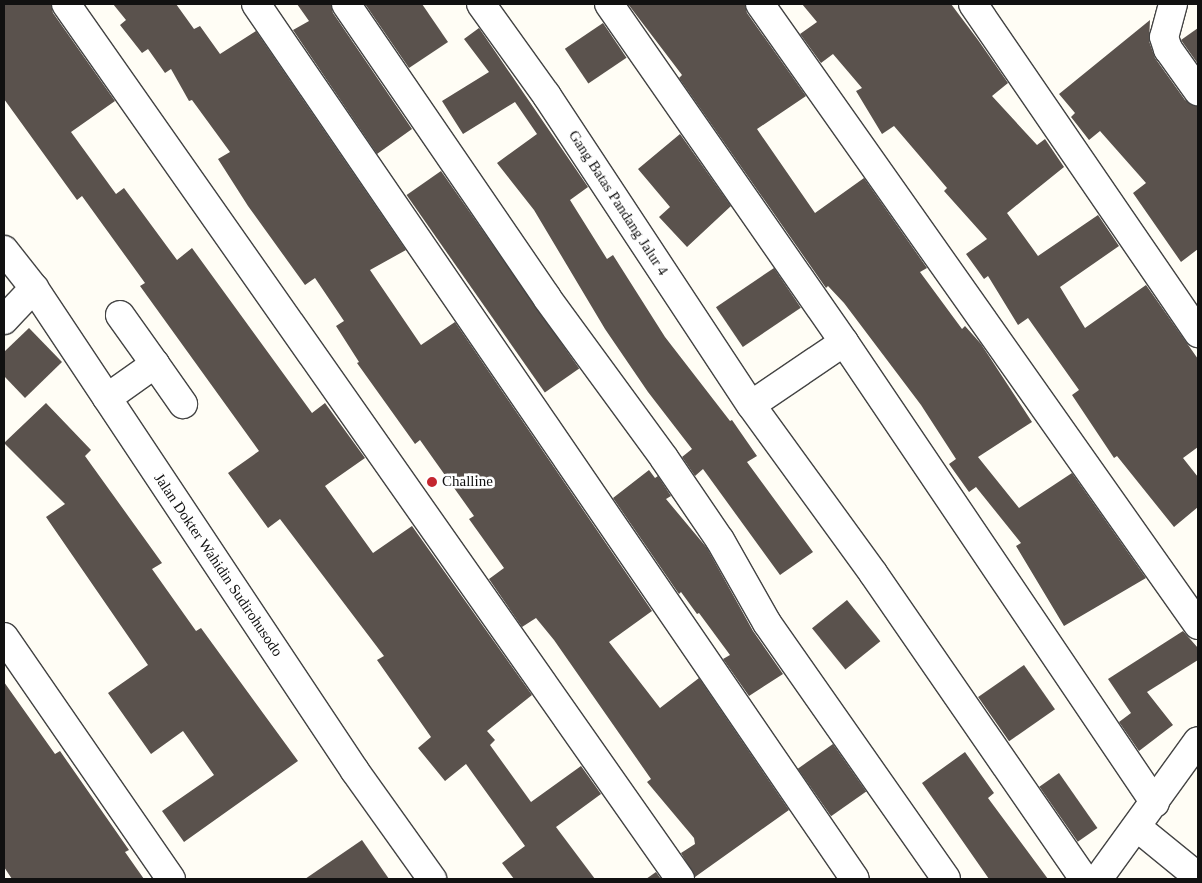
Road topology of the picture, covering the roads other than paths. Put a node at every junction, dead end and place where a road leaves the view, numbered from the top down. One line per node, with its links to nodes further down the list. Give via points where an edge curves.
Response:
1 (66, 4): 28 (street)
2 (256, 4): 29 (street)
3 (346, 4): 30 (street, via 546,298 681,483 720,540 767,623)
4 (481, 4): 19 (street, Gang Batas Pandang Jalur 4, via 547,96)
5 (609, 4): 15 (street)
6 (760, 4): 20 (street)
7 (973, 4): 14 (street)
8 (1174, 4): 9 (street, via 1164,37)
9 (1198, 91)
10 (4, 250): 11 (street, Jalan Dokter Wahidin Sudirohusodo)
11 (34, 288): 13 (street); 17 (street, Jalan Dokter Wahidin Sudirohusodo)
12 (120, 315): 16 (street)
13 (4, 320)
14 (1198, 333)
15 (844, 342): 19 (street); 23 (street)
16 (155, 364): 17 (street); 18 (street)
17 (106, 398): 27 (street, Jalan Dokter Wahidin Sudirohusodo, via 355,770)
18 (183, 404)
19 (751, 406): 31 (street, Gang Batas Pandang Jalur 4, via 884,589)
20 (1198, 625)
21 (4, 637): 26 (street)
22 (1198, 741): 23 (street)
23 (1156, 803): 24 (street)
24 (1138, 828): 25 (street); 32 (street)
25 (1198, 877)
26 (171, 879)
27 (432, 879)
28 (680, 879)
29 (855, 879)
30 (946, 879)
31 (1084, 879)
32 (1098, 879)

